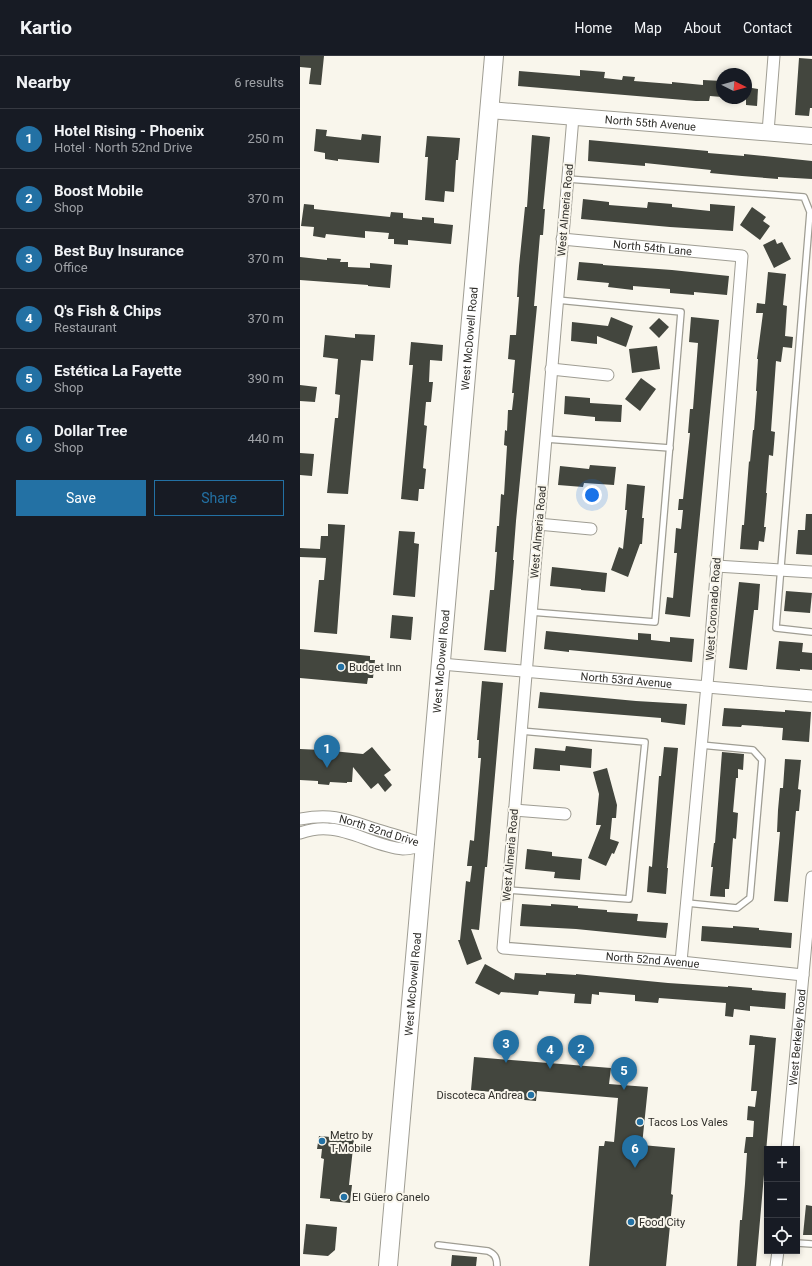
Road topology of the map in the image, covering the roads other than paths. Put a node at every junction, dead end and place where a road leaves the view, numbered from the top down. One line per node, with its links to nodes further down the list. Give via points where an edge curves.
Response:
1 (494, 56): 3 (main road, West McDowell Road)
2 (774, 56): 5 (street)
3 (489, 110): 4 (street, North 55th Avenue); 22 (main road, West McDowell Road)
4 (573, 117): 5 (street, North 55th Avenue); 7 (street, West Almeria Road)
5 (768, 132): 6 (street, North 55th Avenue)
6 (812, 136)
7 (568, 179): 8 (street, West Almeria Road); 18 (lane, via 804,197 810,212)
8 (562, 239): 9 (street, North 54th Lane); 10 (street, West Almeria Road)
9 (742, 256): 17 (street, West Coronado Road)
10 (557, 300): 11 (street, West Almeria Road); 14 (lane, via 681,312)
11 (551, 369): 12 (street); 13 (street, West Almeria Road)
12 (608, 375)
13 (546, 439): 14 (lane); 15 (street, West Almeria Road)
14 (670, 448): 20 (lane, via 655,622)
15 (538, 524): 16 (street); 20 (street, West Almeria Road)
16 (591, 529)
17 (716, 566): 18 (street); 24 (street, West Coronado Road)
18 (780, 571): 19 (street); 21 (lane, via 776,628)
19 (812, 572)
20 (531, 612): 23 (street, West Almeria Road)
21 (812, 632)
22 (441, 664): 23 (street, North 53rd Avenue); 32 (main road, West McDowell Road)
23 (526, 671): 24 (street, North 53rd Avenue); 26 (street, West Almeria Road)
24 (707, 687): 25 (street, North 53rd Avenue); 27 (street, West Coronado Road)
25 (812, 696)
26 (521, 731): 28 (street, West Almeria Road); 34 (lane, via 645,742 629,899)
27 (701, 745): 35 (street, West Coronado Road); 35 (lane, via 753,750 762,760 750,898 737,908)
28 (514, 810): 29 (street); 34 (street, West Almeria Road)
29 (565, 814)
30 (300, 819): 32 (street, North 52nd Drive, via 337,817)
31 (300, 833): 32 (street, North 52nd Drive, via 329,829 400,848)
32 (425, 845): 44 (main road, West McDowell Road)
33 (812, 877): 38 (street, West Berkeley Road)
34 (507, 890): 36 (street, West Almeria Road)
35 (687, 903): 37 (street, West Coronado Road)
36 (502, 948): 37 (street, North 52nd Avenue)
37 (681, 962): 38 (street, North 52nd Avenue)
38 (803, 975): 39 (street, West Berkeley Road)
39 (787, 1146)
40 (800, 1243): 41 (lane)
41 (812, 1244)
42 (438, 1245): 45 (lane, via 488,1251 496,1257)
43 (778, 1254): 46 (street)
44 (388, 1266)
45 (497, 1266)
46 (776, 1266)

